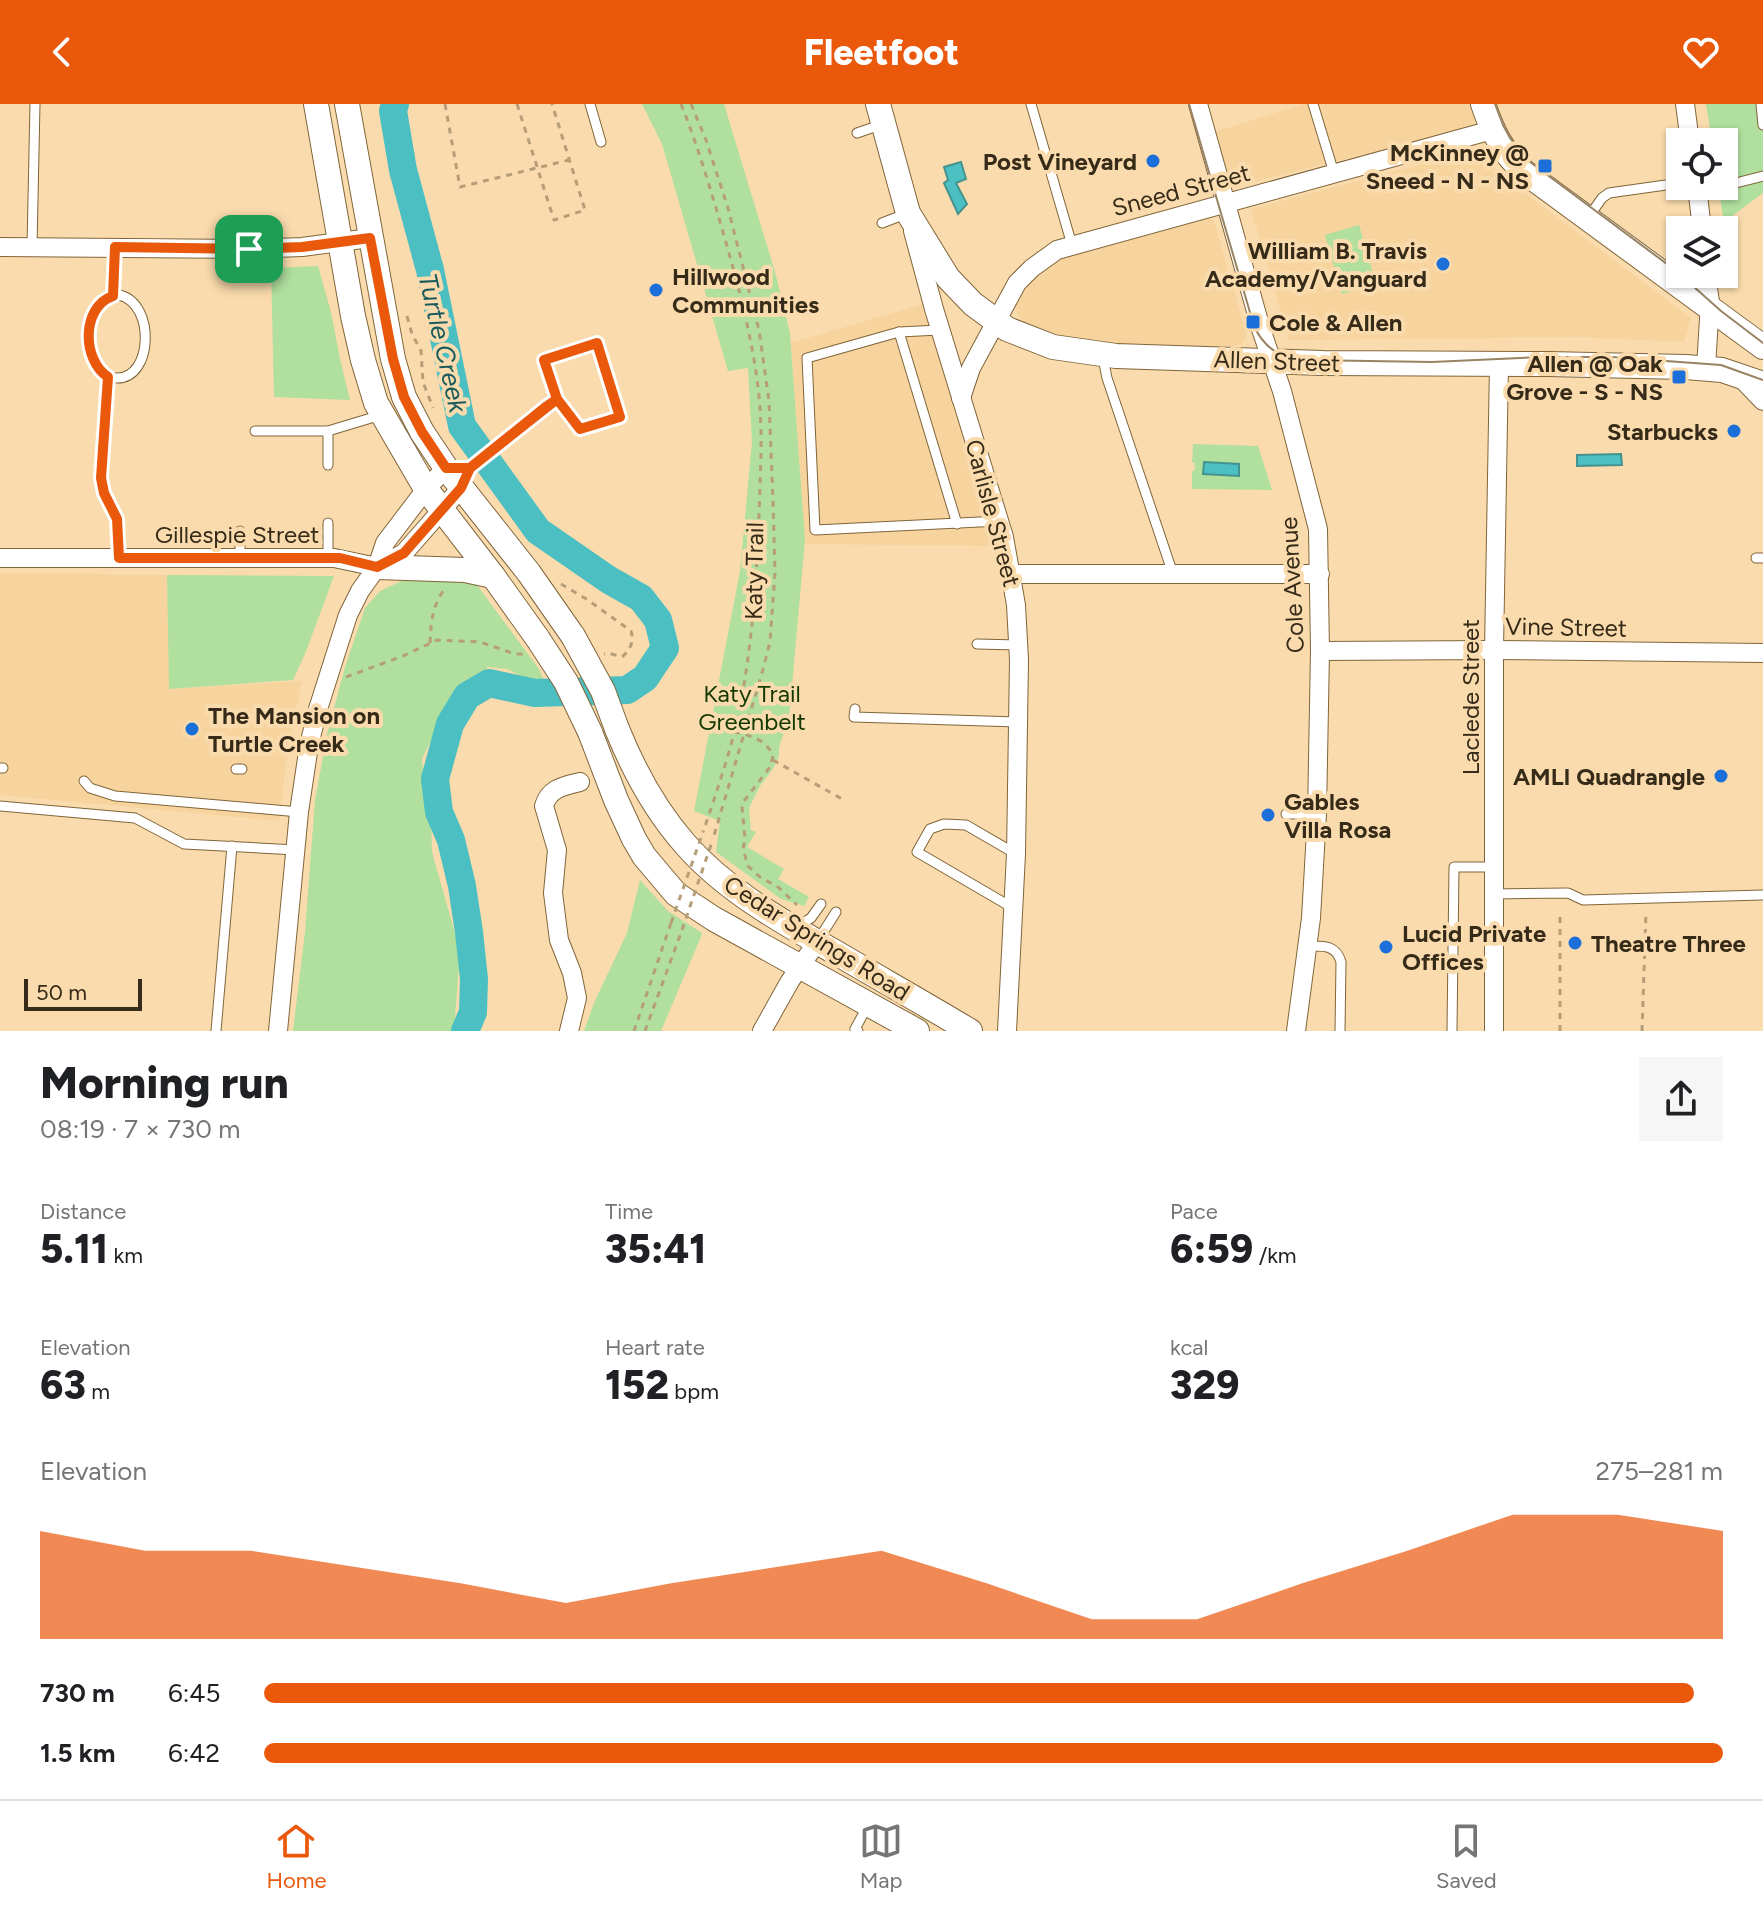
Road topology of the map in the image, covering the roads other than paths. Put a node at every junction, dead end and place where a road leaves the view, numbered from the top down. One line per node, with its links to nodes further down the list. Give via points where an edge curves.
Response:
1 (35, 104): 29 (lane)
2 (316, 104): 26 (main road, Cedar Springs Road)
3 (347, 104): 25 (main road, Cedar Springs Road)
4 (590, 104): 16 (lane)
5 (1031, 104): 27 (lane)
6 (1198, 104): 21 (street, Cole Avenue)
7 (1313, 104): 17 (lane)
8 (1483, 104): 14 (main road)
9 (1685, 104): 13 (street)
10 (1761, 104): 12 (lane)
11 (880, 114): 15 (lane); 22 (main road, Carlisle Street)
12 (1763, 125)
13 (1688, 128)
14 (1492, 130): 17 (street, Sneed Street); 23 (main road, via 1513,162)
15 (857, 133)
16 (601, 142)
17 (1334, 173): 21 (street, Sneed Street)
18 (1763, 176): 19 (lane)
19 (1738, 182)
20 (1666, 185): 23 (lane, via 1609,193)
21 (1227, 202): 27 (street, Sneed Street); 39 (street, Cole Avenue)
22 (908, 213): 24 (lane); 34 (main road, Allen Street, via 948,278); 35 (street, Carlisle Street)
23 (1588, 218): 33 (main road)
24 (882, 223)
25 (370, 238): 26 (street); 52 (main road, Cedar Springs Road, via 404,397 422,432)
26 (340, 242): 30 (street, via 249,249); 48 (main road, Cedar Springs Road, via 363,360)
27 (1072, 245): 34 (street, Sneed Street, via 1032,268)
28 (0, 247): 29 (street)
29 (32, 247): 30 (street)
30 (115, 247): 32 (lane)
31 (1708, 288): 33 (street)
32 (113, 296): 43 (lane, via 100,303 89,333 90,350); 43 (lane, via 126,296 136,305 145,336 136,368 124,377)
33 (1710, 306): 37 (main road); 41 (street)
34 (995, 321): 38 (main road, Allen Street, via 1053,347); 45 (street, Sneed Street)
35 (940, 330): 36 (lane); 45 (street, Carlisle Street)
36 (899, 332): 57 (lane); 57 (lane, via 807,358 815,530)
37 (1763, 347)
38 (1102, 354): 39 (main road, Allen Street); 65 (lane)
39 (1272, 361): 40 (main road, Allen Street); 66 (street, Cole Avenue, via 1318,529)
40 (1499, 364): 41 (main road, Allen Street); 70 (street, Laclede Street)
41 (1706, 368): 42 (main road, Allen Street)
42 (1738, 376): 44 (main road, Allen Street); 47 (street)
43 (108, 377): 60 (lane, via 101,478 117,519)
44 (1763, 384)
45 (961, 398): 55 (street, Carlisle Street)
46 (557, 399): 46 (lane, via 580,429 620,417 597,343 544,360); 52 (lane, bridge)
47 (1763, 401)
48 (381, 415): 50 (lane); 53 (main road, Cedar Springs Road)
49 (255, 431): 50 (lane)
50 (328, 431): 51 (lane)
51 (328, 465)
52 (459, 475): 53 (street); 54 (street); 90 (main road, Cedar Springs Road, bridge, via 573,636 603,691 631,762 663,816 720,878)
53 (426, 489): 54 (main road, Cedar Springs Road); 63 (street, via 385,543)
54 (442, 510): 63 (street, via 404,553); 67 (main road, Cedar Springs Road)
55 (1000, 521): 57 (lane); 64 (street, Carlisle Street)
56 (328, 523): 62 (lane)
57 (957, 524)
58 (240, 531): 61 (lane)
59 (0, 558): 60 (street, Gillespie Street)
60 (119, 558): 61 (street, Gillespie Street)
61 (240, 558): 62 (street, Gillespie Street)
62 (328, 558): 63 (street, Gillespie Street)
63 (377, 567): 67 (main road); 78 (street, via 348,615 333,659 309,745)
64 (1012, 574): 65 (street); 69 (street, Carlisle Street)
65 (1173, 574): 66 (street)
66 (1320, 574): 71 (street, Cole Avenue)
67 (493, 576): 93 (main road, Cedar Springs Road, bridge, via 566,682 634,839 655,870 676,894 714,919)
68 (977, 644): 69 (lane)
69 (1018, 645): 74 (street, Carlisle Street)
70 (1494, 650): 71 (street, Vine Street); 72 (street, Vine Street); 84 (street, Laclede Street)
71 (1320, 651): 80 (street, Cole Avenue)
72 (1763, 653)
73 (855, 709): 74 (lane, via 854,717 930,715)
74 (1018, 722): 83 (street, Carlisle Street)
75 (84, 781): 78 (lane, via 115,796)
76 (580, 782): 97 (street, via 557,788 544,806 557,850 553,893 559,940 577,998)
77 (0, 806): 81 (lane, via 135,818 184,844)
78 (299, 812): 82 (street)
79 (1286, 814): 80 (lane)
80 (1317, 814): 92 (street, Cole Avenue)
81 (232, 846): 82 (lane); 95 (lane)
82 (296, 850): 96 (street)
83 (1016, 854): 88 (street, Carlisle Street); 88 (lane, via 966,825 944,824 930,829 917,852)
84 (1494, 867): 85 (street, Laclede Street); 105 (lane, via 1454,867)
85 (1494, 894): 86 (lane, via 1568,893 1583,900); 106 (street, Laclede Street)
86 (1763, 895)
87 (821, 904): 90 (lane, via 811,918)
88 (1013, 909): 102 (street, Carlisle Street)
89 (836, 912): 91 (lane)
90 (797, 918): 91 (main road, Cedar Springs Road)
91 (817, 942): 93 (street); 101 (main road, Cedar Springs Road)
92 (1307, 946): 103 (street, Cole Avenue); 104 (lane, via 1327,946 1339,956)
93 (801, 966): 94 (main road, Cedar Springs Road); 98 (street)
94 (869, 1004): 99 (lane); 100 (main road, Cedar Springs Road)
95 (216, 1031)
96 (278, 1031)
97 (569, 1031)
98 (762, 1031)
99 (858, 1031)
100 (915, 1031)
101 (970, 1031)
102 (1007, 1031)
103 (1296, 1031)
104 (1340, 1031)
105 (1452, 1031)
106 (1494, 1031)

